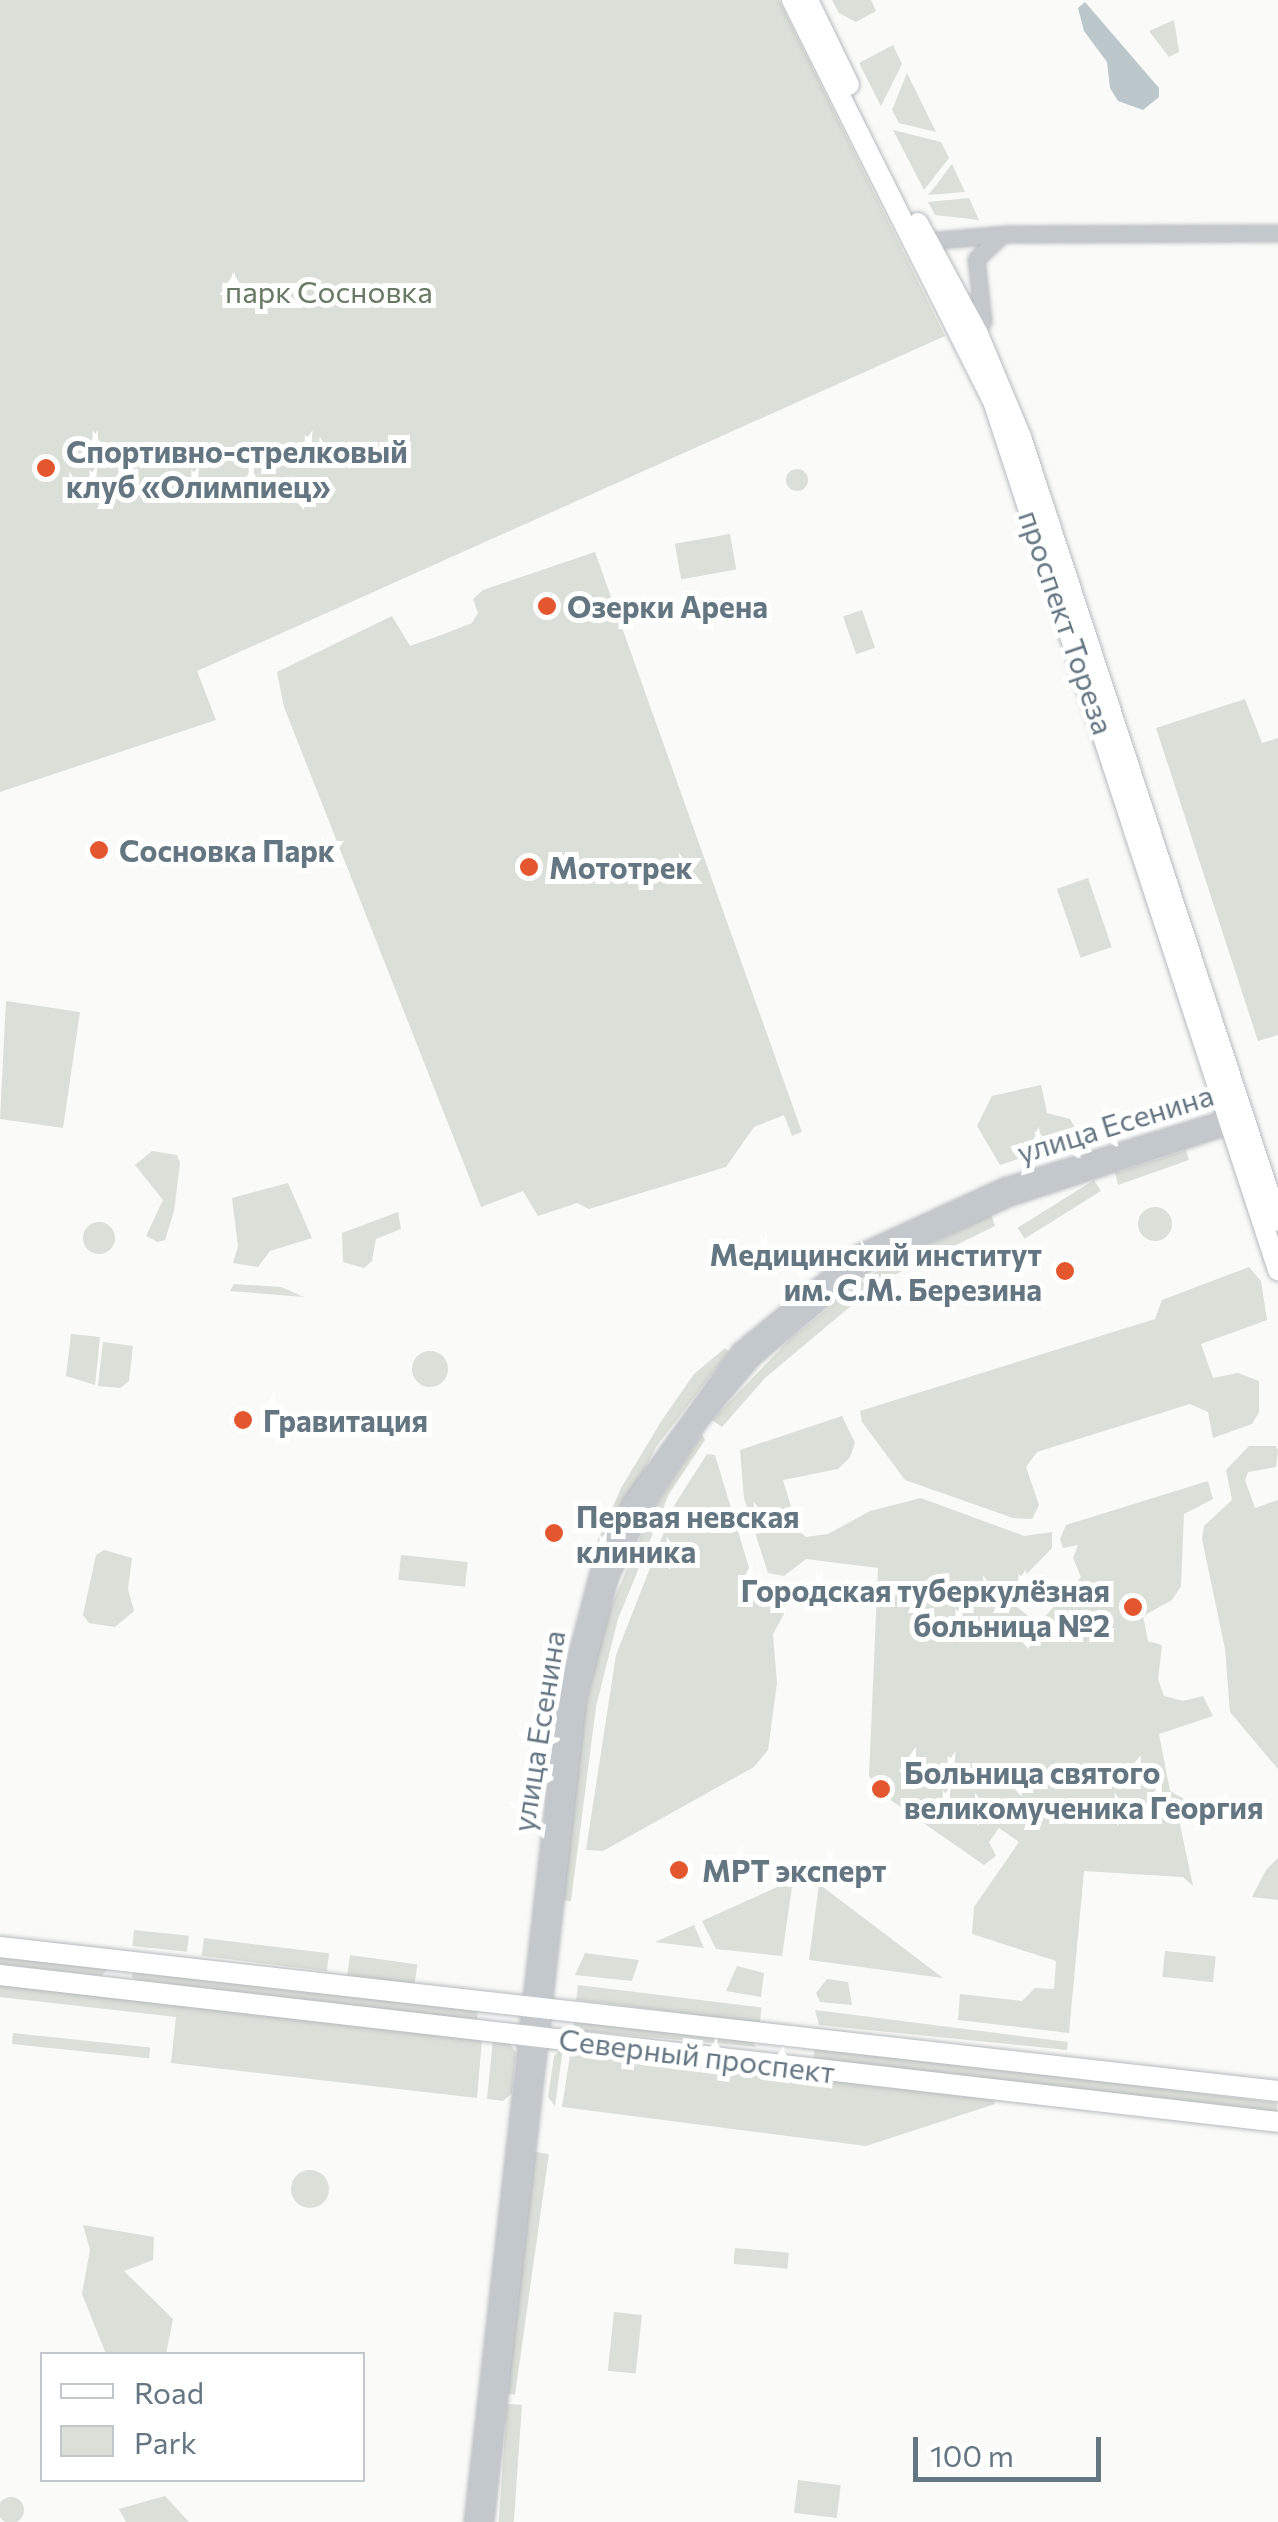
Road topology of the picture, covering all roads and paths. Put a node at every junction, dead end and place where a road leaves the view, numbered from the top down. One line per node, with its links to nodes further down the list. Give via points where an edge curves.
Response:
1 (792, 0): 5 (main road, проспект Тореза)
2 (808, 0): 5 (main road, проспект Тореза)
3 (1278, 233): 4 (street)
4 (1008, 234): 5 (street); 6 (street, via 984,245 976,259 983,321)
5 (920, 241): 6 (main road, проспект Тореза)
6 (972, 337): 7 (main road, проспект Тореза, via 1021,437)
7 (1235, 1120): 8 (main road, проспект Тореза); 9 (main road, проспект Тореза); 14 (street, улица Есенина, via 920,1220 858,1253 812,1289 740,1350 716,1380 630,1504 578,1635 565,1698)
8 (1278, 1220)
9 (1278, 1270)
10 (0, 1948): 11 (main road, Северный проспект)
11 (119, 1961): 13 (main road); 14 (main road, Северный проспект)
12 (0, 1975): 13 (main road, Северный проспект)
13 (116, 1988): 16 (main road, Северный проспект)
14 (536, 2008): 15 (main road, Северный проспект); 16 (street, улица Есенина)
15 (766, 2034): 17 (main road, Северный проспект); 18 (main road, via 766,2054)
16 (534, 2036): 18 (main road, Северный проспект); 22 (street, улица Есенина); 23 (street, улица Есенина)
17 (806, 2039): 19 (main road); 20 (main road, Северный проспект)
18 (758, 2062): 19 (main road, Северный проспект)
19 (802, 2067): 21 (main road, Северный проспект)
20 (1278, 2090)
21 (1278, 2122)
22 (472, 2522)
23 (485, 2522)

